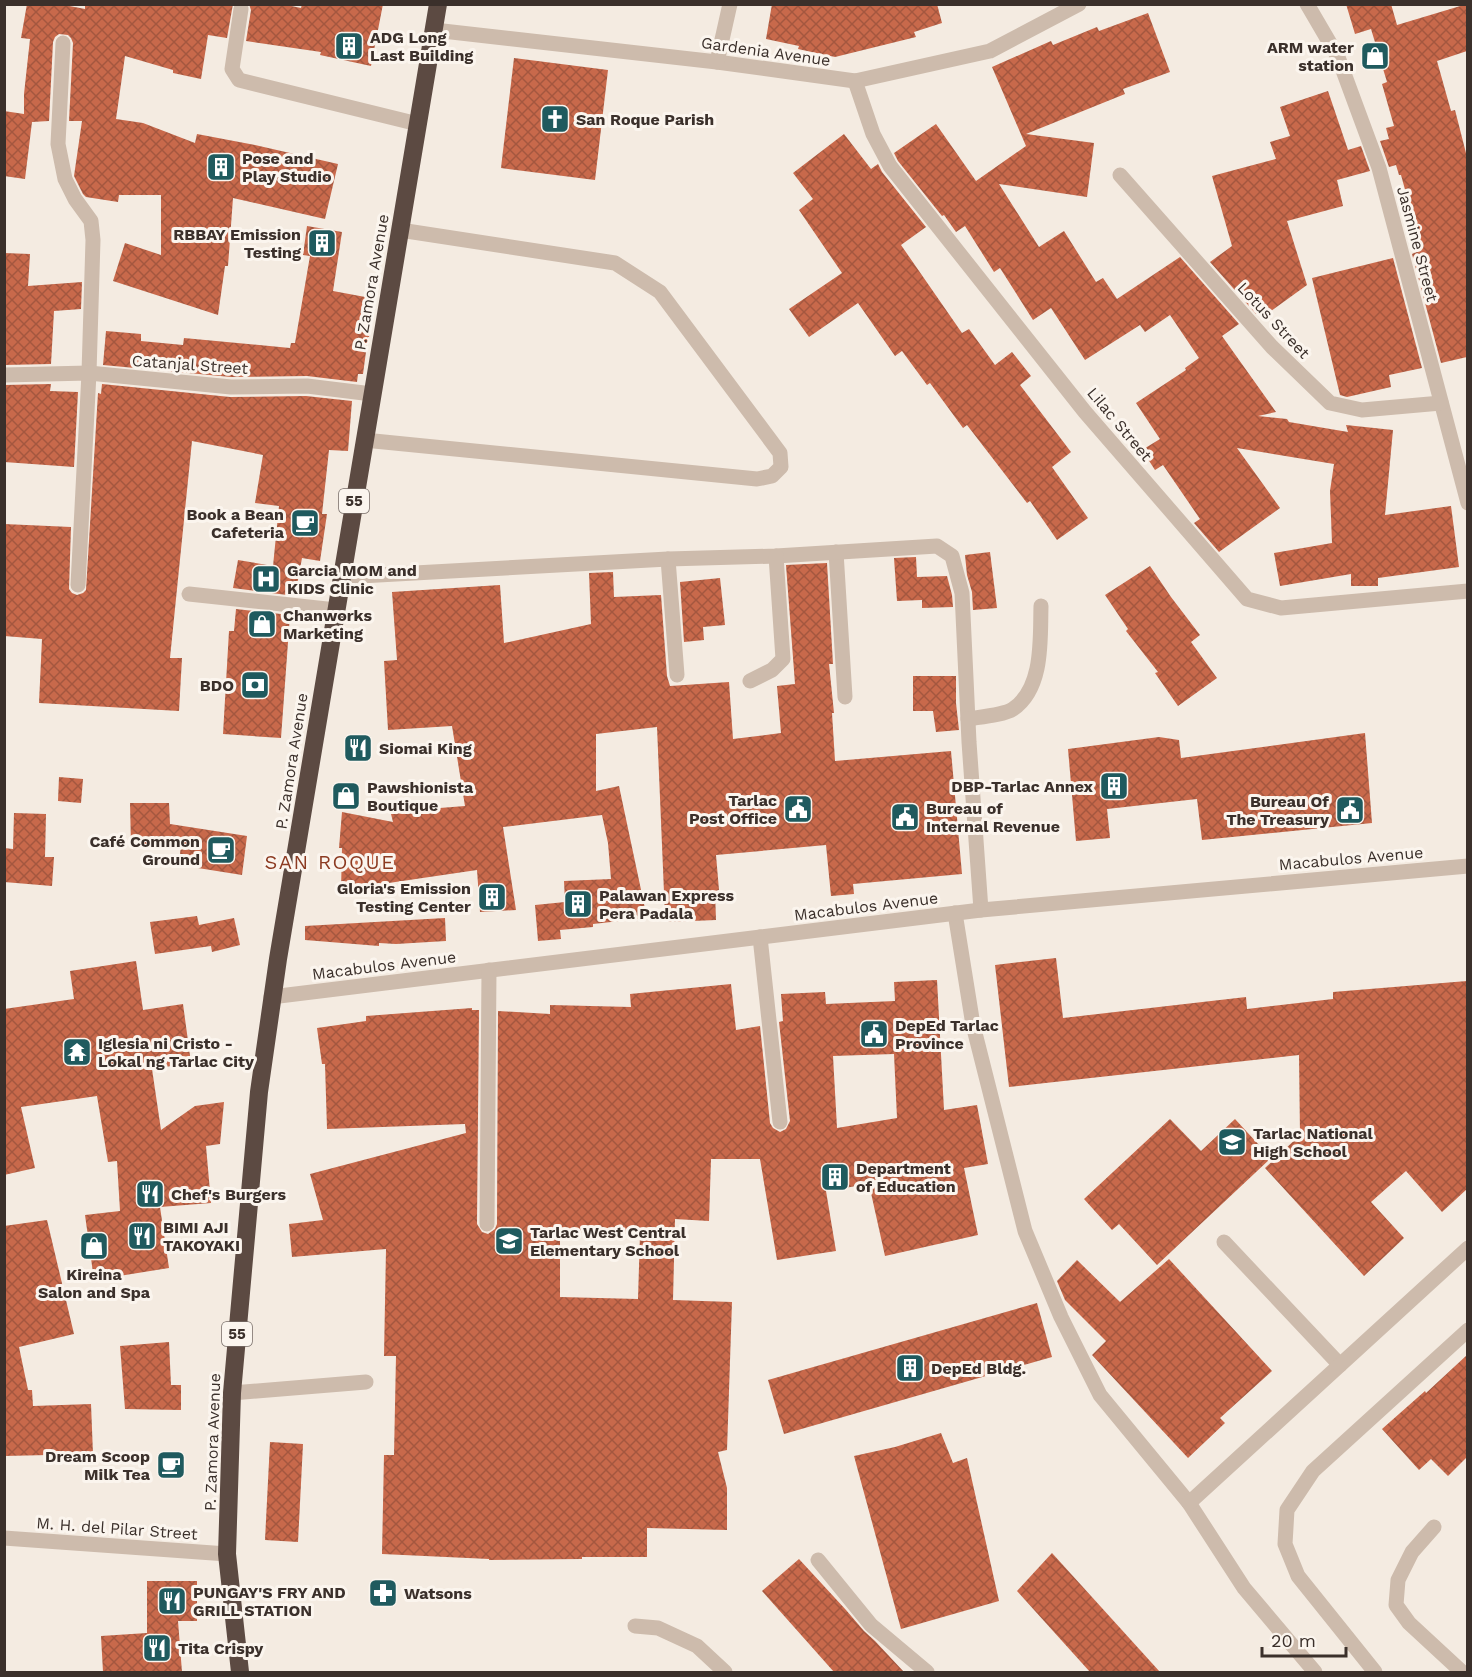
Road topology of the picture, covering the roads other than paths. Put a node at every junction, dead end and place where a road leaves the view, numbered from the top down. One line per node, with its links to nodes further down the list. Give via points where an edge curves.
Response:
1 (438, 4): 6 (highway, P. Zamora Avenue / 55)
2 (730, 4): 8 (street)
3 (1079, 4): 9 (street, Gardenia Avenue, via 990,51)
4 (1307, 4): 16 (street, Jasmine Street, via 1338,57 1379,168)
5 (241, 9): 10 (street, via 232,69 239,80)
6 (434, 30): 8 (street, Gardenia Avenue); 10 (highway, P. Zamora Avenue / 55)
7 (63, 43): 13 (street, via 58,144 65,179 91,221 93,240)
8 (717, 62): 9 (street, Gardenia Avenue)
9 (855, 81): 24 (street, Lilac Street, via 873,134 890,166 1085,412 1247,599 1281,608)
10 (418, 124): 12 (highway, P. Zamora Avenue / 55)
11 (1120, 175): 16 (street, Lotus Street, via 1272,347 1329,403 1362,410)
12 (400, 230): 15 (highway, P. Zamora Avenue / 55); 17 (street, via 615,263 660,292 780,453 781,467 772,476 757,479)
13 (88, 373): 14 (street, Catanjal Street); 15 (street, Catanjal Street, via 231,387 307,386); 23 (street)
14 (4, 375)
15 (372, 394): 17 (highway, P. Zamora Avenue / 55)
16 (1441, 403): 18 (street, Jasmine Street)
17 (364, 440): 22 (highway, P. Zamora Avenue / 55)
18 (1467, 503)
19 (836, 552): 20 (street); 30 (street); 31 (street, via 937,546 952,556 962,593)
20 (776, 556): 21 (street); 29 (street, via 783,659 772,670)
21 (668, 559): 22 (street); 28 (street)
22 (342, 577): 27 (highway, P. Zamora Avenue / 55)
23 (78, 585)
24 (1467, 591)
25 (189, 594): 27 (street)
26 (1041, 606): 31 (street, via 1038,669 1025,699 1011,710)
27 (336, 610): 37 (highway, P. Zamora Avenue / 55)
28 (677, 675)
29 (750, 681)
30 (845, 697)
31 (968, 719): 33 (street)
32 (1467, 866): 33 (street, Macabulos Avenue)
33 (981, 910): 34 (street, Macabulos Avenue)
34 (955, 913): 35 (street, Macabulos Avenue); 46 (street, via 973,1025 1025,1231 1061,1317 1100,1395)
35 (760, 937): 36 (street, Macabulos Avenue); 38 (street)
36 (489, 970): 37 (street, Macabulos Avenue); 39 (street)
37 (271, 997): 45 (highway, P. Zamora Avenue / 55)
38 (780, 1122)
39 (487, 1224)
40 (1224, 1242): 43 (street)
41 (1467, 1248): 43 (street)
42 (1467, 1330): 56 (street, via 1313,1471 1287,1510 1285,1544 1298,1576)
43 (1340, 1365): 46 (street)
44 (366, 1382): 45 (street)
45 (232, 1393): 49 (highway, P. Zamora Avenue / 55)
46 (1189, 1503): 55 (street, via 1244,1588)
47 (1434, 1527): 57 (street, via 1412,1552 1398,1580 1396,1605 1409,1623)
48 (4, 1538): 49 (street, M. H. del Pilar Street)
49 (227, 1554): 52 (highway, P. Zamora Avenue / 55)
50 (818, 1560): 54 (street, via 871,1625)
51 (635, 1626): 53 (street, via 658,1628 698,1646)
52 (240, 1672)
53 (725, 1672)
54 (927, 1672)
55 (1315, 1672)
56 (1375, 1672)
57 (1462, 1672)

